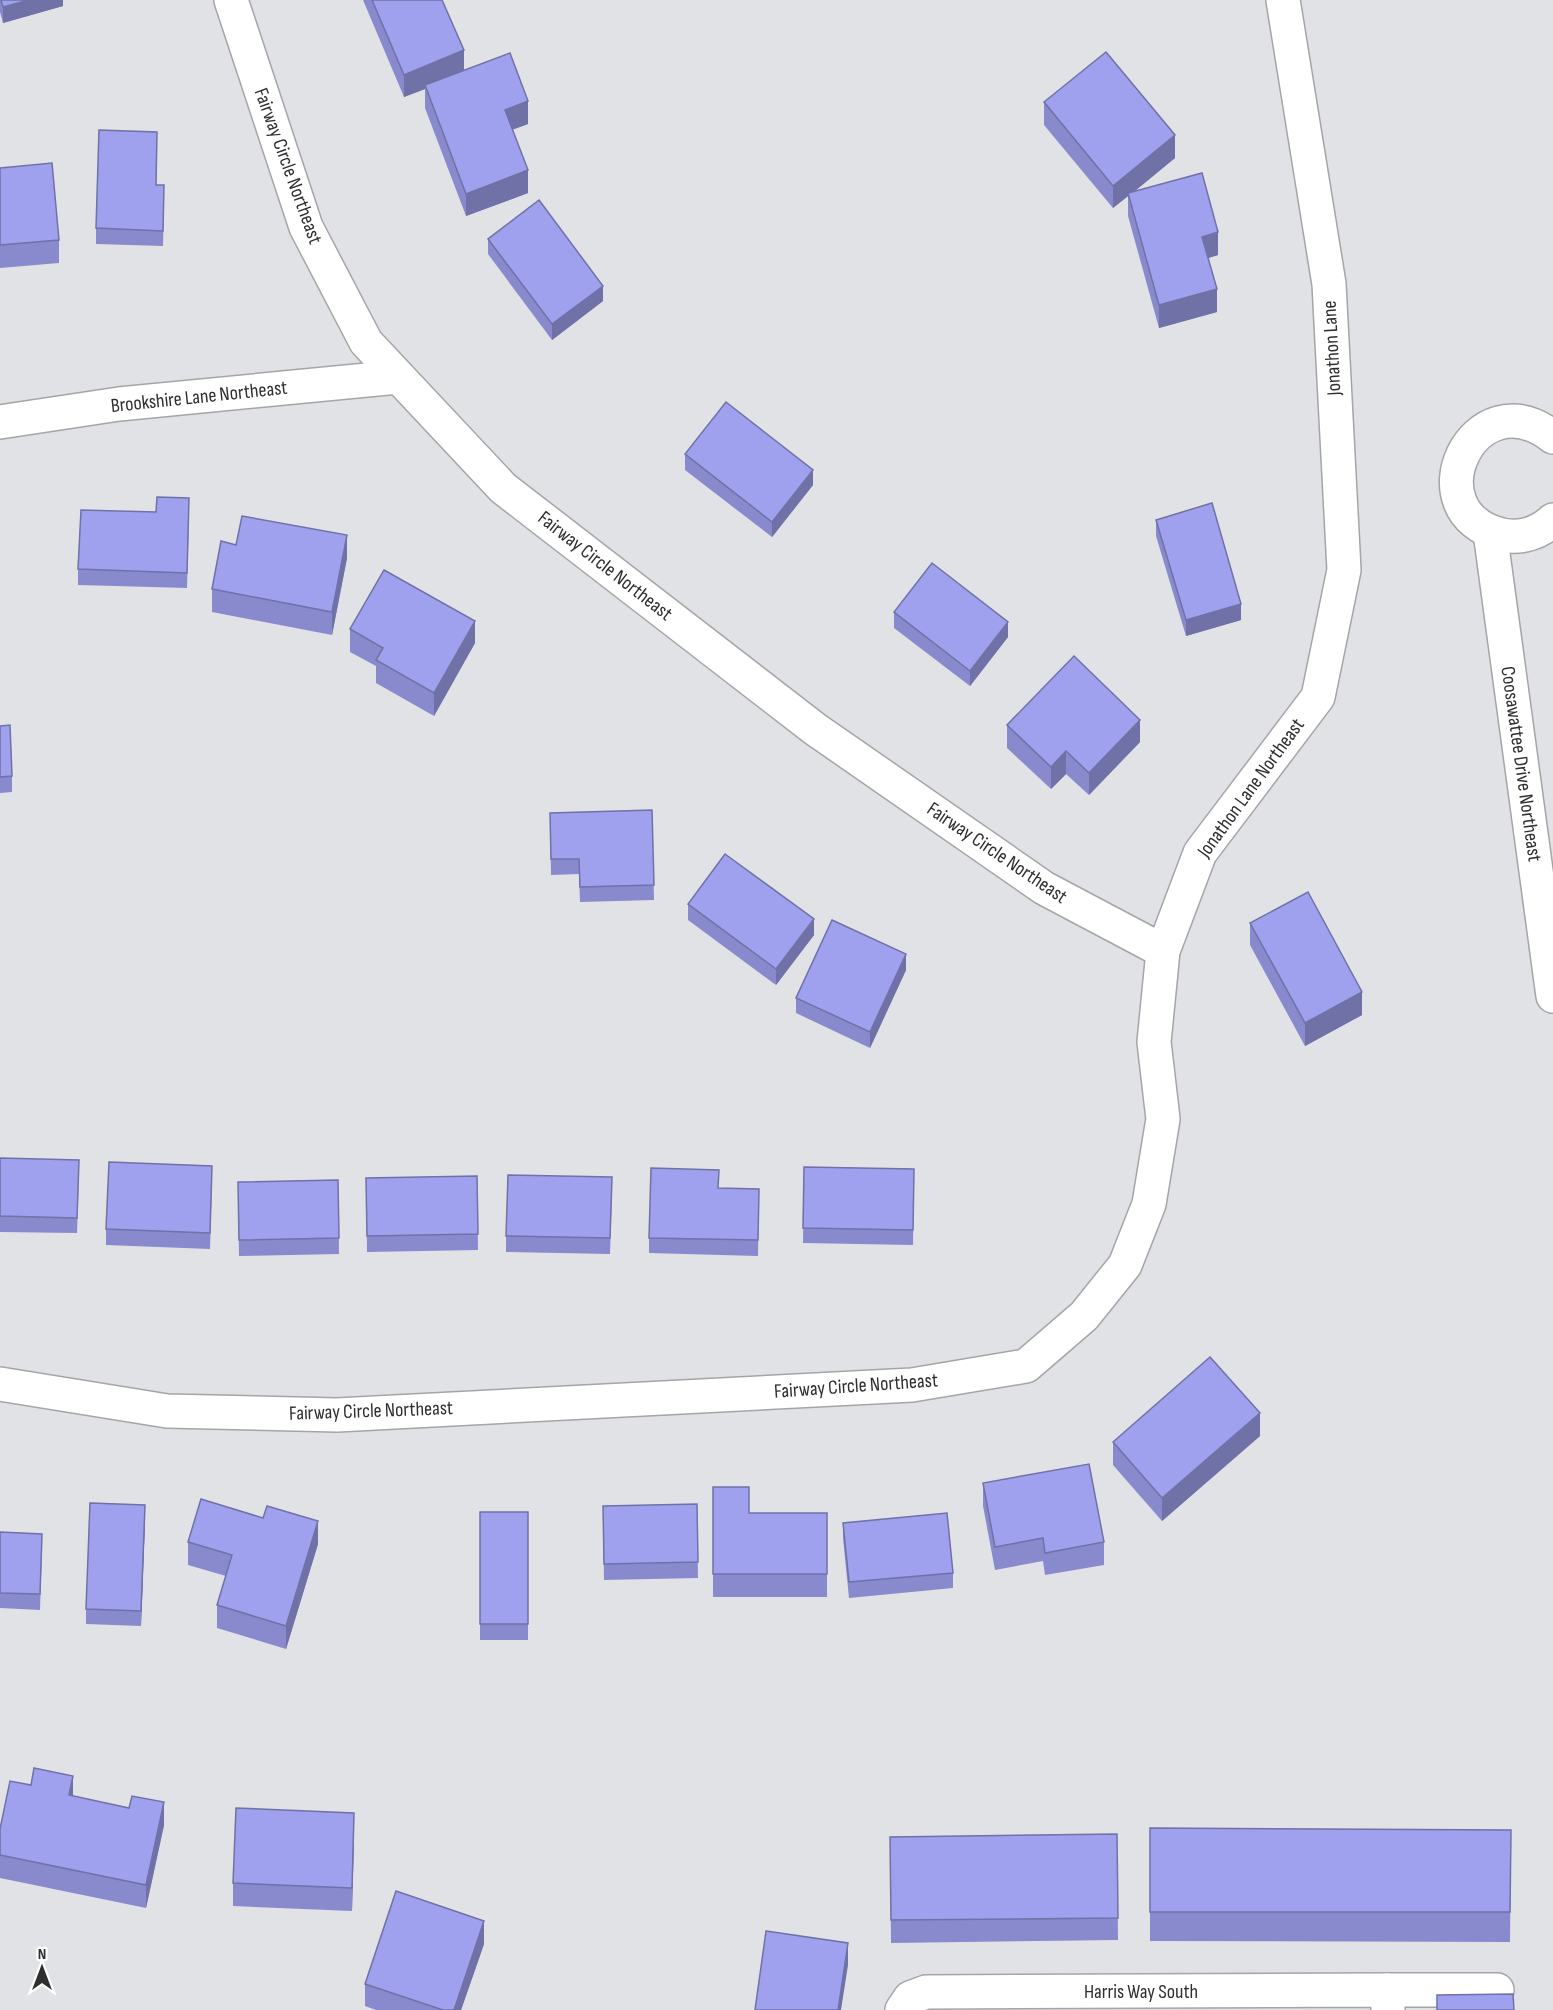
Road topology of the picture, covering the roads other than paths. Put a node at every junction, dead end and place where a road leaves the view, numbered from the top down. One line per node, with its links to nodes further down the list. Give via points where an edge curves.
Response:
1 (231, 0): 3 (street, Fairway Circle Northeast, via 306,227 366,342)
2 (1284, 0): 8 (street, Jonathon Lane, via 1329,284 1344,570)
3 (398, 377): 4 (street, Brookshire Lane Northeast, via 119,404); 10 (street, Fairway Circle Northeast, via 503,488 815,729 1044,888)
4 (0, 422)
5 (1544, 425): 7 (street, via 1494,425 1480,432 1460,459 1456,476 1458,494 1465,509)
6 (1553, 520): 7 (street, via 1527,535)
7 (1490, 532): 9 (street, Coosawattee Drive Northeast)
8 (1318, 697): 10 (street, Jonathon Lane Northeast, via 1200,853)
9 (1547, 910): 11 (street, Coosawattee Drive Northeast)
10 (1163, 951): 12 (street, Fairway Circle Northeast, via 1154,1042 1163,1119 1149,1204 1125,1265 1084,1316 1026,1366 912,1385 337,1415 167,1411)
11 (1553, 996)
12 (0, 1384)
13 (1497, 1990): 14 (street, Harris Way South)
14 (1387, 2000): 15 (street, Harris Way South, via 926,1992 910,1998)
15 (902, 2010)

